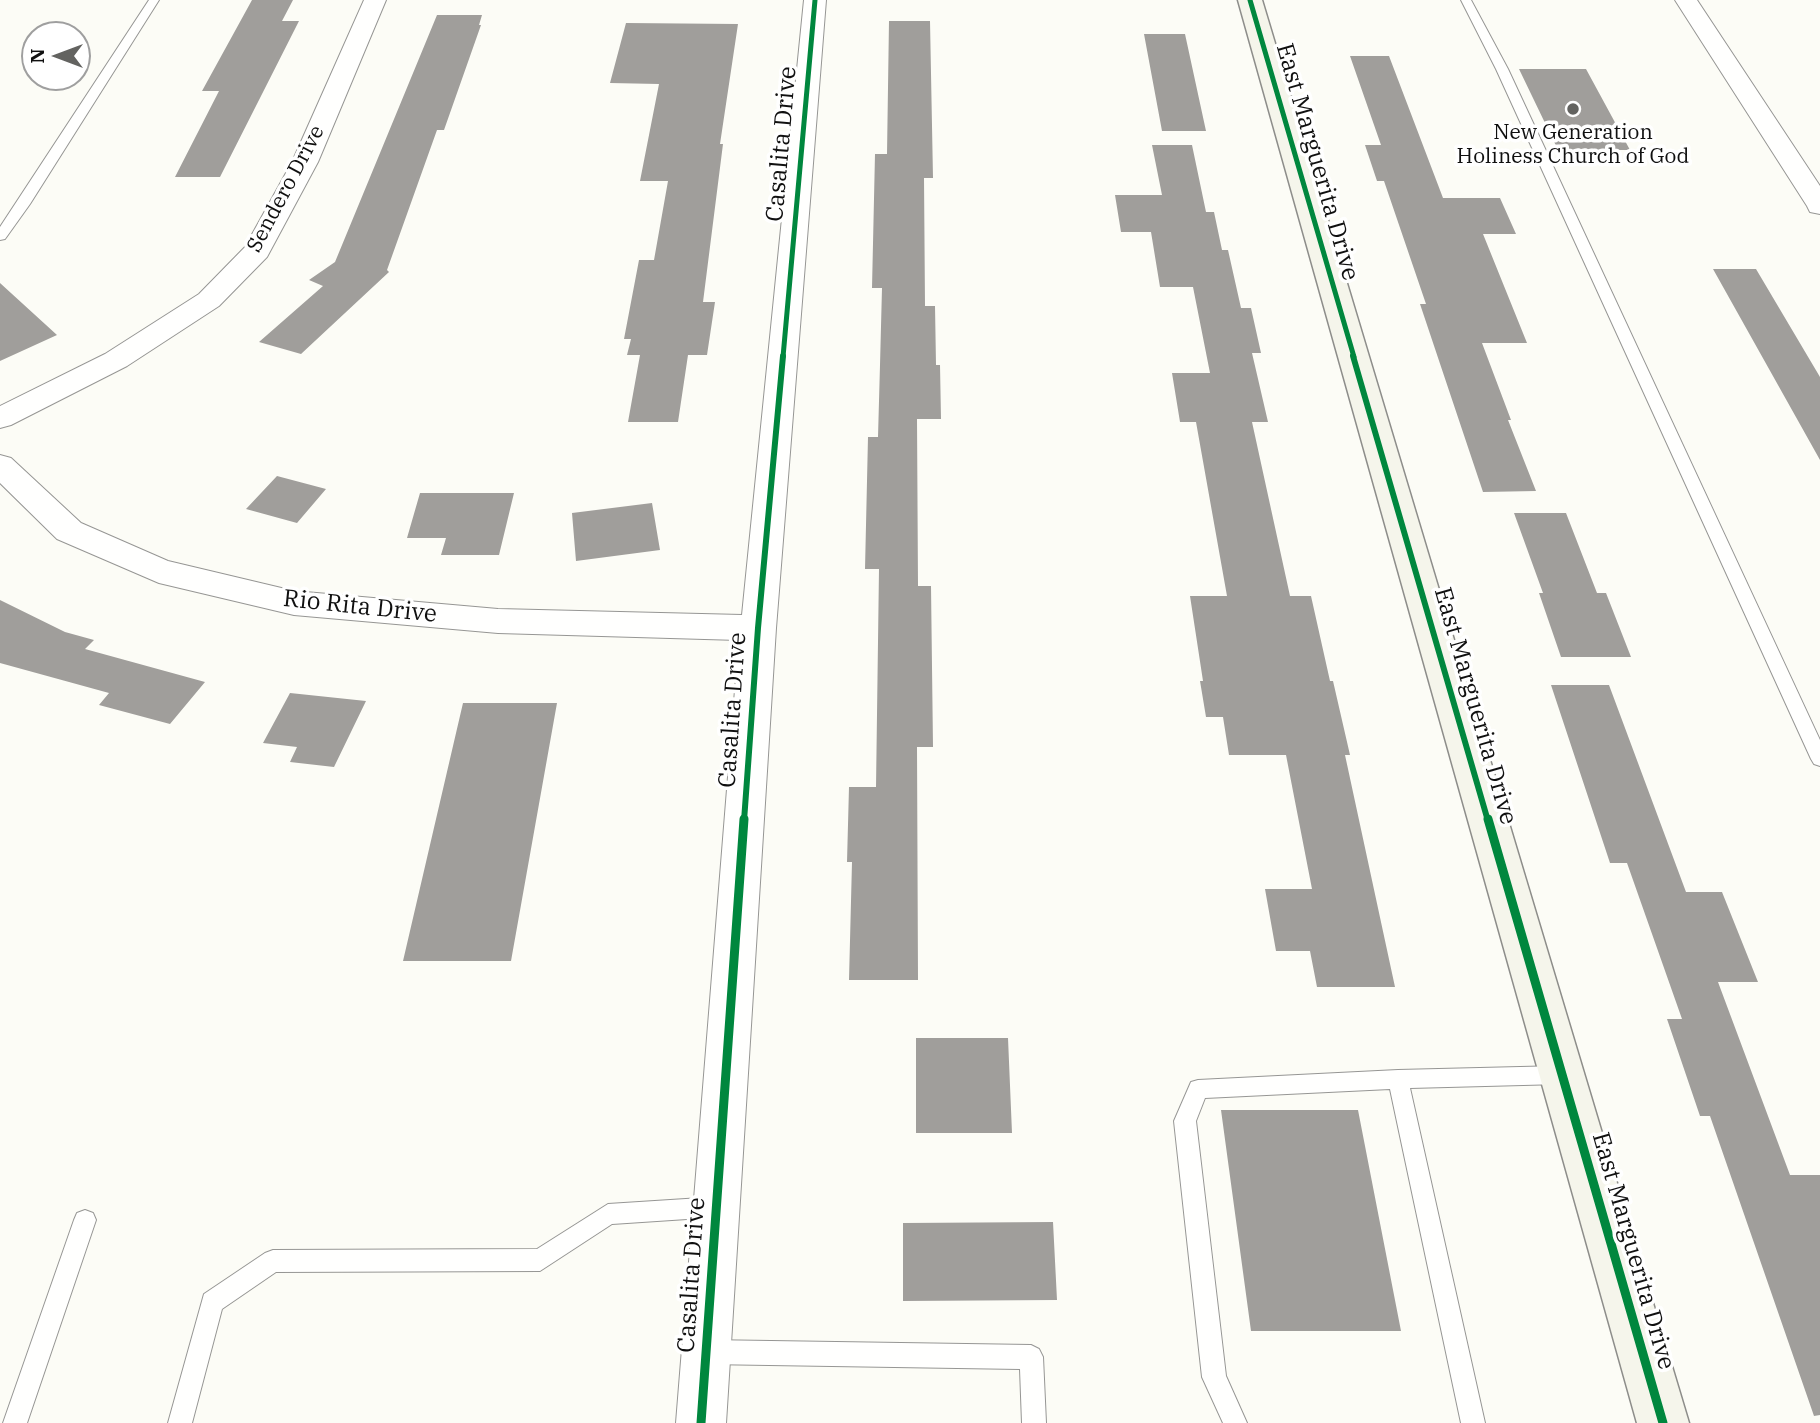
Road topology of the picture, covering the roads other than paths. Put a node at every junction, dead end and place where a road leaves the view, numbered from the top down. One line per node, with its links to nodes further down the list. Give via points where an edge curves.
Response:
1 (154, 0): 8 (lane)
2 (375, 0): 9 (street, Sendero Drive, via 305,162 257,251 209,300 116,360)
3 (815, 0): 11 (street, Casalita Drive)
4 (1250, 0): 13 (street, East Marguerita Drive)
5 (1466, 0): 12 (lane)
6 (1686, 0): 7 (street)
7 (1820, 206)
8 (0, 236)
9 (0, 418)
10 (0, 465): 11 (street, Rio Rita Drive, via 69,531 159,571 293,603 498,621)
11 (758, 628): 15 (street, Casalita Drive)
12 (1820, 760)
13 (1563, 1074): 14 (lane); 24 (street, East Marguerita Drive)
14 (1398, 1079): 22 (lane, via 1198,1089 1185,1121 1213,1377); 23 (lane)
15 (717, 1207): 17 (street, Casalita Drive); 19 (lane, via 608,1214 540,1260 273,1261 212,1302)
16 (85, 1220): 18 (lane)
17 (706, 1352): 20 (street, Casalita Drive); 21 (lane, via 1031,1357)
18 (15, 1423)
19 (180, 1423)
20 (701, 1423)
21 (1034, 1423)
22 (1235, 1423)
23 (1473, 1423)
24 (1663, 1423)

